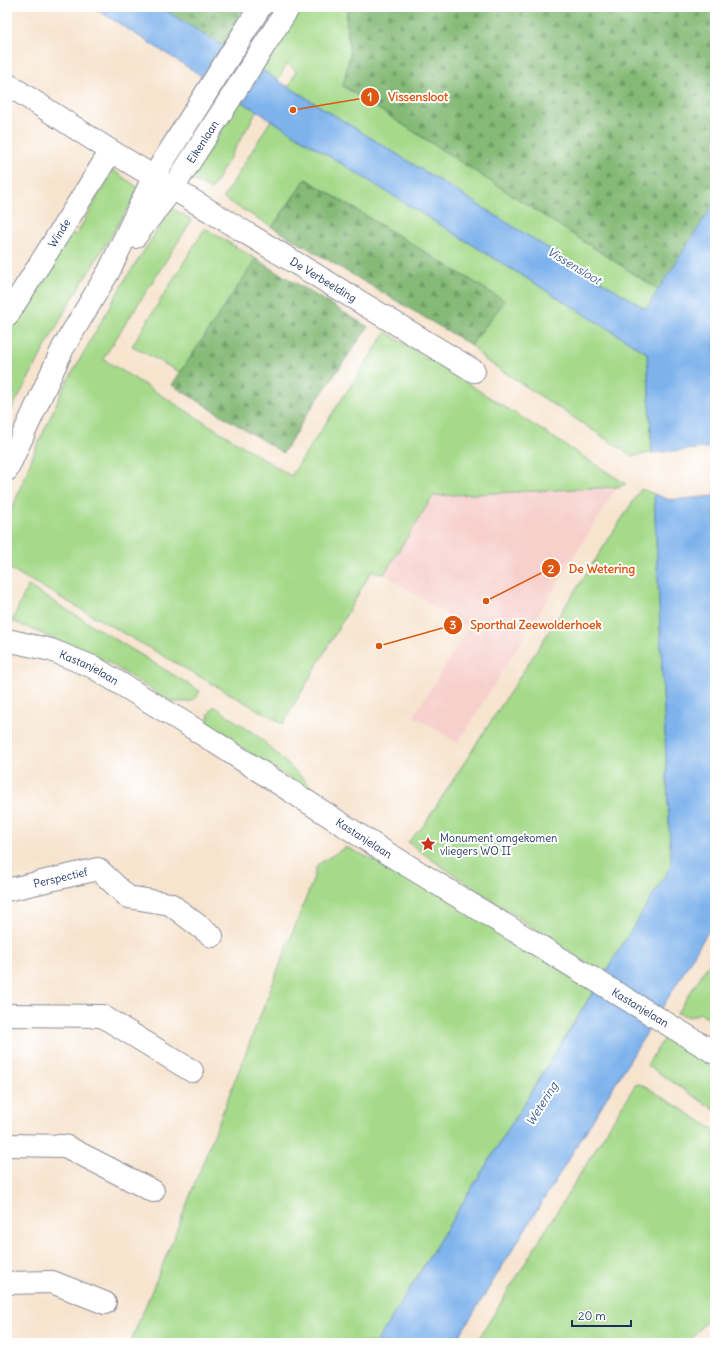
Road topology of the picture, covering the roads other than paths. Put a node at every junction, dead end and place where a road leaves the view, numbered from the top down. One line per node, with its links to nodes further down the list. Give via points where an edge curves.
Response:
1 (260, 7): 5 (street, Eikenlaan)
2 (290, 7): 6 (street, Eikenlaan)
3 (7, 84): 4 (street)
4 (111, 151): 5 (street); 8 (street, Winde)
5 (154, 176): 6 (street); 7 (street, Eikenlaan)
6 (173, 188): 7 (street, Eikenlaan); 9 (street, De Verbeelding)
7 (109, 271): 10 (street, Eikenlaan, via 63,348)
8 (7, 316)
9 (474, 371)
10 (7, 470)
11 (7, 640): 15 (street, Kastanjelaan, via 51,650 93,668 188,725 387,853)
12 (7, 890): 13 (street, Perspectief, via 98,869 128,897 170,904)
13 (212, 936)
14 (7, 1015): 16 (street, via 102,1016)
15 (715, 1053)
16 (192, 1071)
17 (7, 1145): 18 (street, via 65,1146)
18 (153, 1191)
19 (7, 1283): 20 (street, via 52,1282)
20 (105, 1303)

